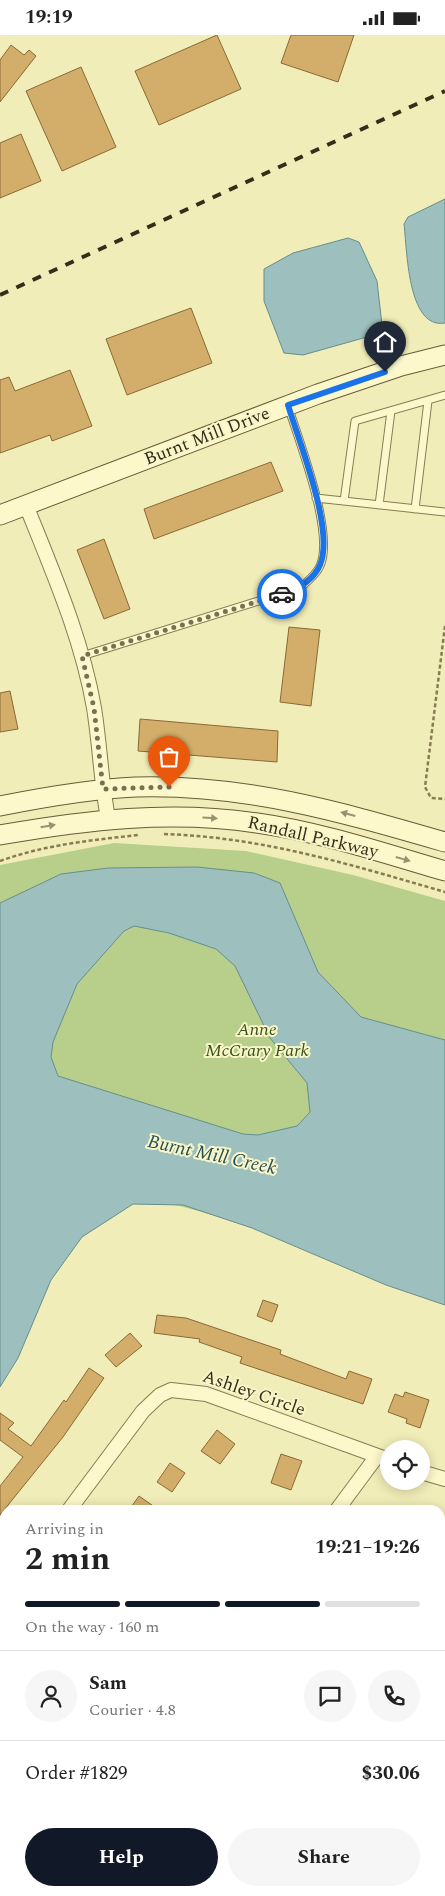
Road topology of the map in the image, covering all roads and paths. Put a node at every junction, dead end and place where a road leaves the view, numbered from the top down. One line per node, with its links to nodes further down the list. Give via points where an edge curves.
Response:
1 (445, 355): 4 (main road, Burnt Mill Drive, via 401,366)
2 (445, 395): 3 (lane)
3 (428, 401): 5 (lane); 10 (lane)
4 (288, 405): 6 (lane); 8 (main road, Burnt Mill Drive)
5 (391, 411): 7 (lane, via 355,421); 9 (lane)
6 (316, 498): 7 (lane); 14 (lane, via 324,544 320,565 300,589)
7 (344, 501): 9 (lane)
8 (26, 505): 12 (main road, Burnt Mill Drive); 14 (street)
9 (379, 505): 10 (lane)
10 (415, 509): 11 (lane)
11 (445, 512)
12 (0, 515)
13 (445, 626): 16 (path, via 426,787 431,798)
14 (82, 656): 15 (street, via 94,708)
15 (103, 789): 17 (main road, Randall Parkway); 18 (street); 22 (main road, Randall Parkway, one-way to 15, via 317,806 258,794 169,787)
16 (445, 799)
17 (0, 806)
18 (108, 818): 20 (main road, Randall Parkway, one-way to 18); 24 (main road, Randall Parkway, one-way to 24, via 176,816 257,823 323,836)
19 (159, 834): 25 (path, via 202,835 294,849)
20 (0, 835)
21 (140, 835): 23 (path, via 73,843)
22 (445, 842)
23 (0, 861)
24 (445, 871)
25 (445, 892)
26 (380, 1457): 30 (street, Ashley Circle, via 206,1394 171,1390 160,1395 143,1411)
27 (380, 1461): 31 (street)
28 (430, 1475): 29 (street)
29 (445, 1479)
30 (73, 1505)
31 (341, 1505)

